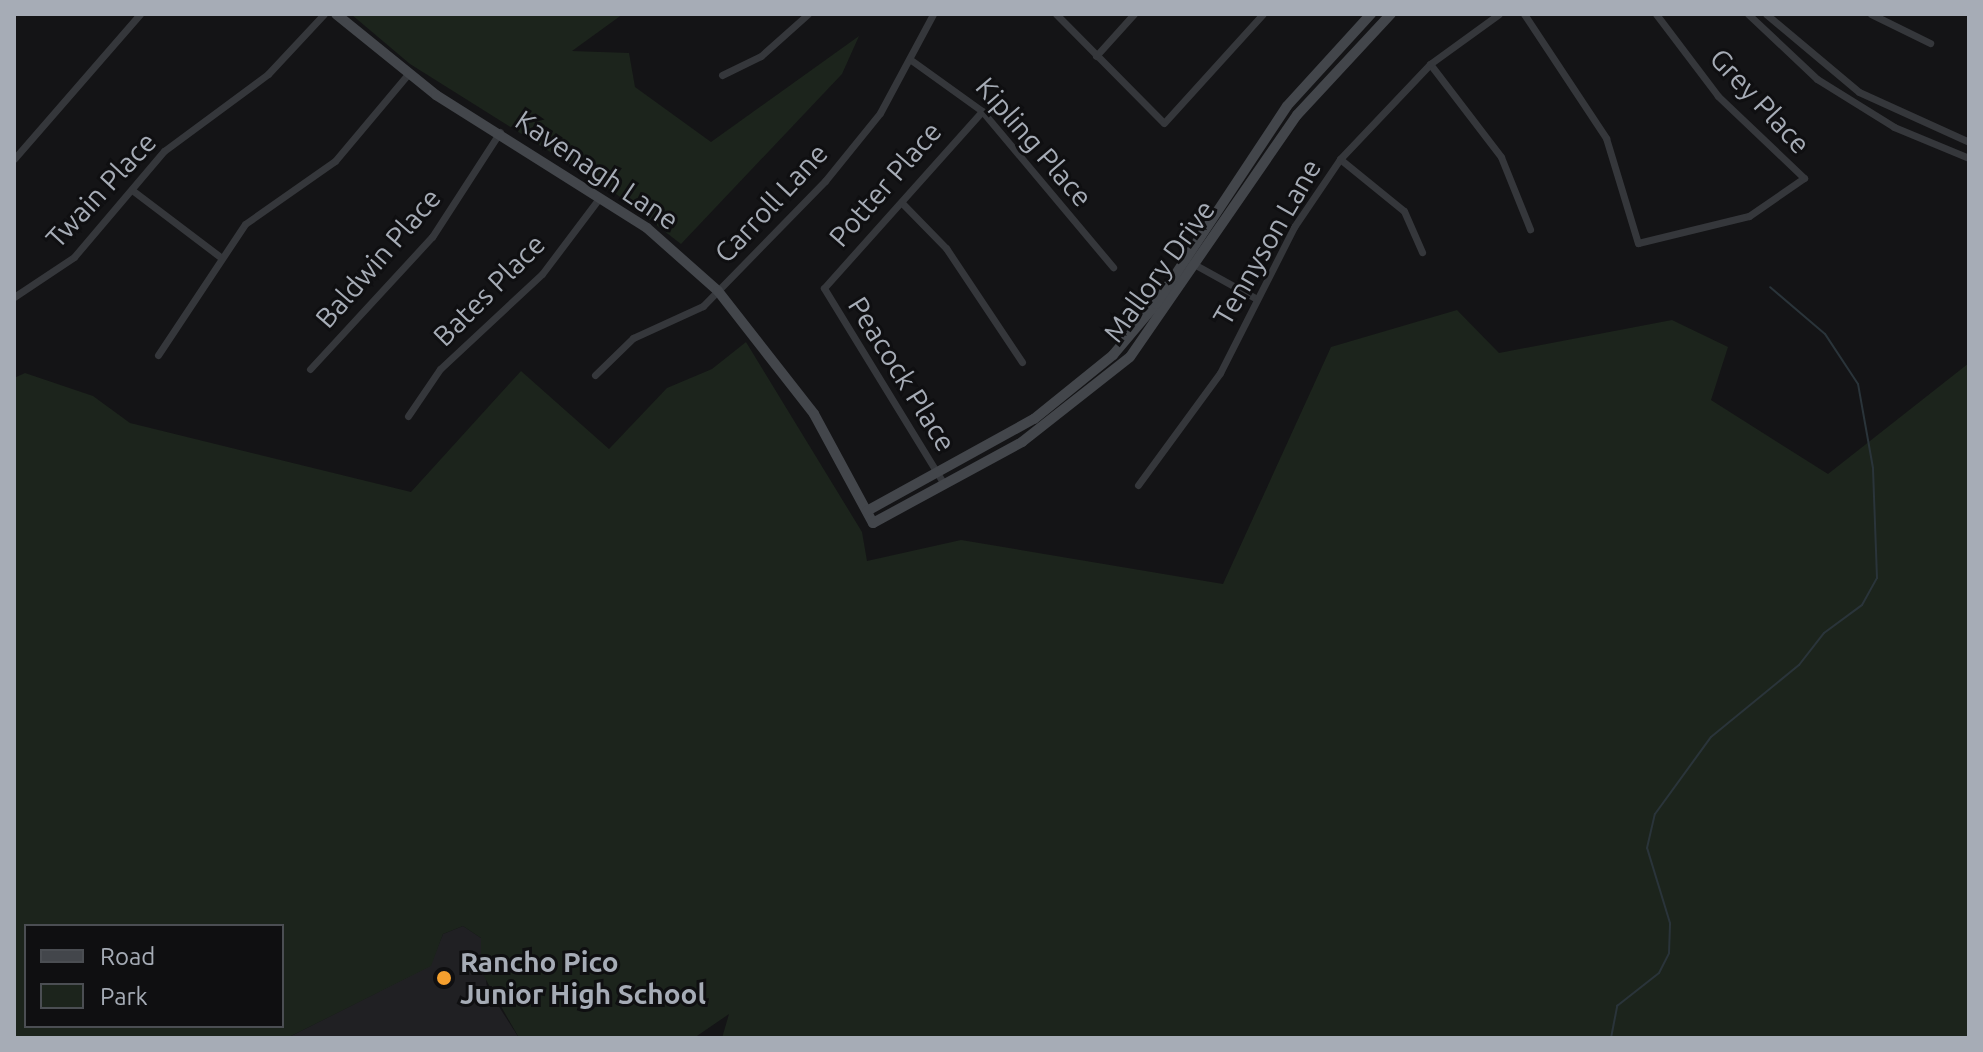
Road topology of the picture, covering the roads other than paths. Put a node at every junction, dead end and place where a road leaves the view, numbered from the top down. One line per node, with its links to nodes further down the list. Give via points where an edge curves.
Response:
1 (140, 14): 27 (street)
2 (324, 14): 29 (street, Twain Place, via 268,74 164,151)
3 (336, 14): 21 (main road, Kavenagh Lane)
4 (808, 14): 22 (street, via 761,56)
5 (933, 14): 19 (street, Carroll Lane)
6 (1056, 14): 18 (street)
7 (1134, 14): 18 (street)
8 (1263, 14): 18 (street, via 1164,123)
9 (1371, 14): 35 (main road, via 1287,106)
10 (1391, 14): 36 (main road, Mallory Drive, via 1297,115)
11 (1499, 14): 20 (street, Tennyson Lane)
12 (1524, 14): 13 (street, Grey Place, via 1606,138 1638,243 1749,216 1804,178 1718,96)
13 (1656, 14)
14 (1748, 14): 26 (street, via 1817,79 1894,127)
15 (1766, 14): 25 (street, via 1859,92)
16 (1871, 14): 17 (street)
17 (1930, 43)
18 (1096, 56)
19 (911, 60): 23 (street, Kipling Place); 39 (street, Carroll Lane, via 841,162)
20 (1430, 64): 28 (street, Tennyson Lane); 32 (street, via 1501,157)
21 (408, 74): 24 (main road, Kavenagh Lane); 34 (street, via 346,150 262,209)
22 (722, 75)
23 (982, 111): 31 (street, Potter Place); 37 (street, Kipling Place)
24 (500, 132): 30 (main road, Kavenagh Lane); 44 (street, Baldwin Place, via 432,237)
25 (1969, 142)
26 (1969, 158)
27 (14, 159)
28 (1340, 159): 33 (street, via 1404,211); 41 (street, Tennyson Lane)
29 (132, 190): 34 (street); 40 (street, Twain Place, via 74,257)
30 (602, 195): 39 (main road, Kavenagh Lane); 46 (street, Bates Place, via 542,274 440,369)
31 (903, 204): 38 (street, Potter Place); 43 (street, via 946,248)
32 (1530, 229)
33 (1422, 252)
34 (219, 256): 42 (street)
35 (1186, 259): 36 (street); 47 (main road, via 1140,324 1082,384)
36 (1197, 266): 41 (street); 48 (main road, Mallory Drive, via 1168,311 1095,390 1022,442)
37 (1113, 267)
38 (824, 288): 47 (street, Peacock Place)
39 (718, 291): 45 (street, Carroll Lane, via 693,315 633,338); 50 (main road, Kavenagh Lane, via 814,414)
40 (14, 297)
41 (1257, 299): 49 (street, Tennyson Lane, via 1198,408)
42 (158, 355)
43 (1022, 362)
44 (310, 369)
45 (595, 375)
46 (408, 416)
47 (938, 473): 48 (street, Peacock Place); 50 (main road)
48 (944, 484): 51 (main road, Mallory Drive)
49 (1138, 485)
50 (867, 511): 51 (main road, Kavenagh Lane)
51 (873, 523)

